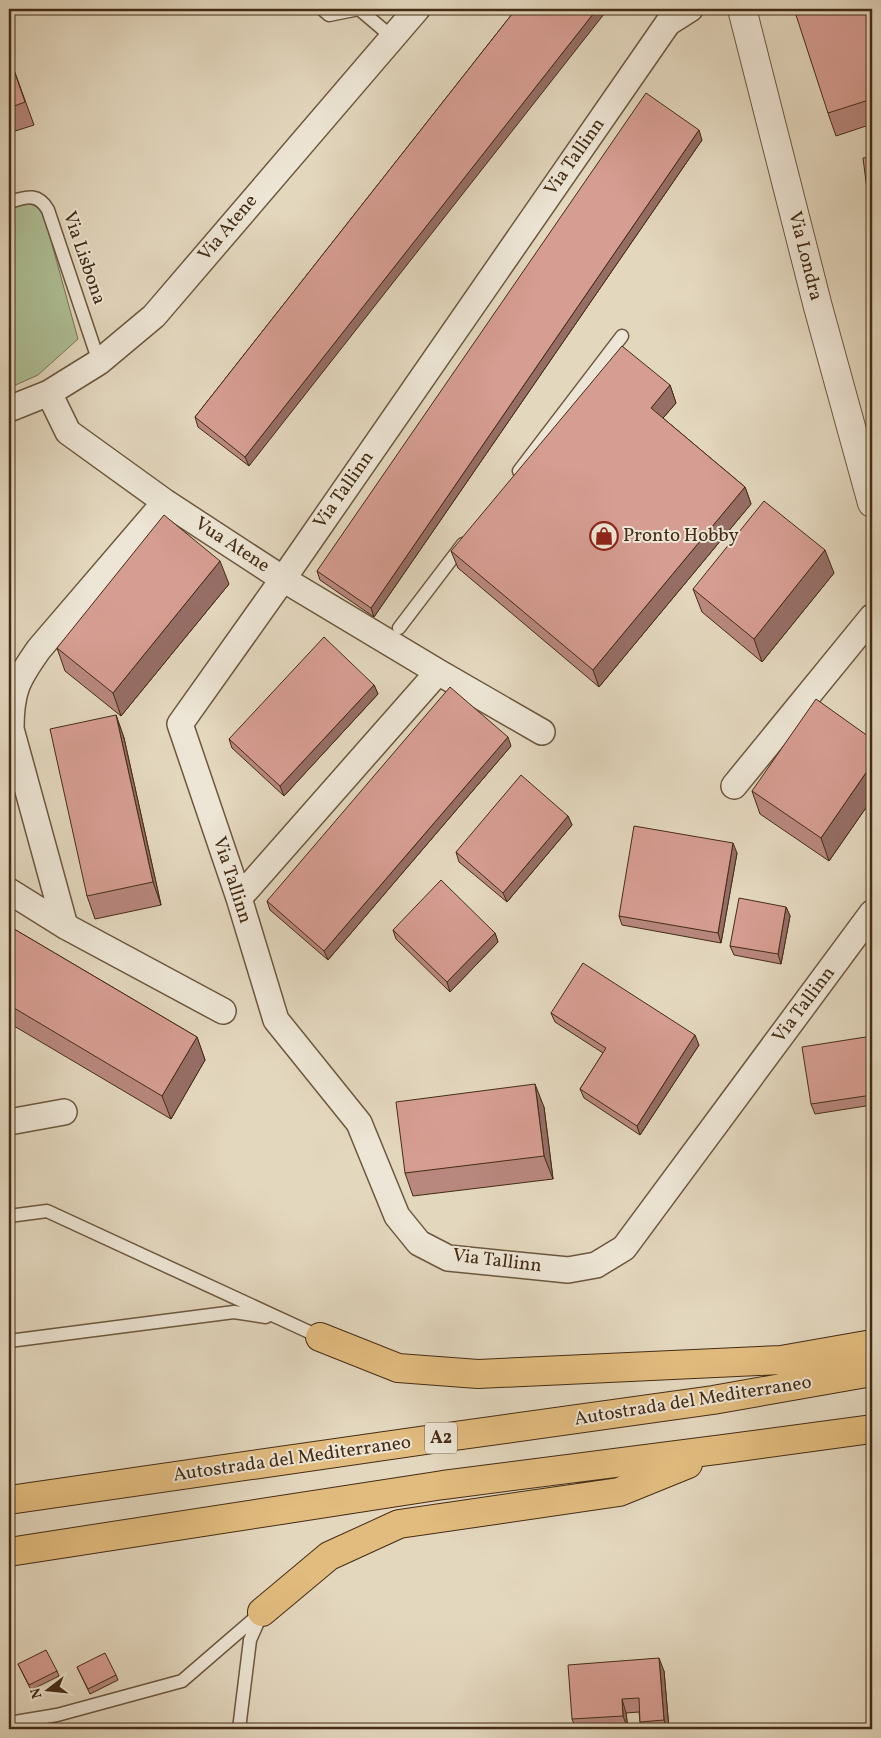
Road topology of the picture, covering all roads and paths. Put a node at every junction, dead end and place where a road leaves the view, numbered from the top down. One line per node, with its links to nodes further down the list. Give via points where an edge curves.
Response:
1 (322, 9): 2 (lane, via 329,15)
2 (359, 9): 6 (lane)
3 (417, 9): 6 (street, Via Atene)
4 (690, 9): 16 (street, Via Tallinn, via 668,23)
5 (742, 9): 14 (street, Via Londra, via 818,308)
6 (392, 37): 9 (street, Via Atene, via 154,316)
7 (9, 202): 9 (lane, Via Lisbona, via 28,197 41,200 45,205)
8 (622, 336): 12 (lane)
9 (99, 362): 10 (street, Via Atene)
10 (49, 394): 11 (street, Via Atene); 13 (street, Vua Atene, via 68,432)
11 (9, 409)
12 (514, 478)
13 (165, 502): 16 (street, Vua Atene); 25 (street, via 39,649 15,687 11,729)
14 (872, 503)
15 (472, 533): 18 (lane)
16 (283, 579): 19 (street, Vua Atene); 23 (street, Via Tallinn, via 180,724)
17 (872, 617): 21 (street)
18 (399, 628)
19 (438, 672): 20 (street, Vua Atene); 23 (street)
20 (542, 732)
21 (734, 786)
22 (9, 891): 25 (street)
23 (239, 898): 24 (street, Via Tallinn, via 276,1020 359,1123 398,1216 420,1243 448,1258 568,1270 596,1264 624,1248)
24 (872, 913)
25 (65, 926): 26 (street)
26 (222, 1011)
27 (64, 1112): 28 (street)
28 (9, 1122)
29 (9, 1216): 30 (lane, via 47,1211)
30 (320, 1338): 31 (lane, via 272,1318 234,1312); 32 (highway, via 398,1368 478,1374 781,1360)
31 (9, 1341)
32 (872, 1344)
33 (872, 1372): 36 (highway, Autostrada del Mediterraneo / A2, via 713,1400)
34 (872, 1428): 35 (highway)
35 (724, 1449): 37 (highway, via 443,1485); 38 (highway, via 619,1492 399,1524 329,1556)
36 (9, 1500)
37 (9, 1552)
38 (262, 1612): 39 (lane, via 182,1680 57,1715); 40 (lane, via 250,1640)
39 (9, 1723)
40 (239, 1729)

